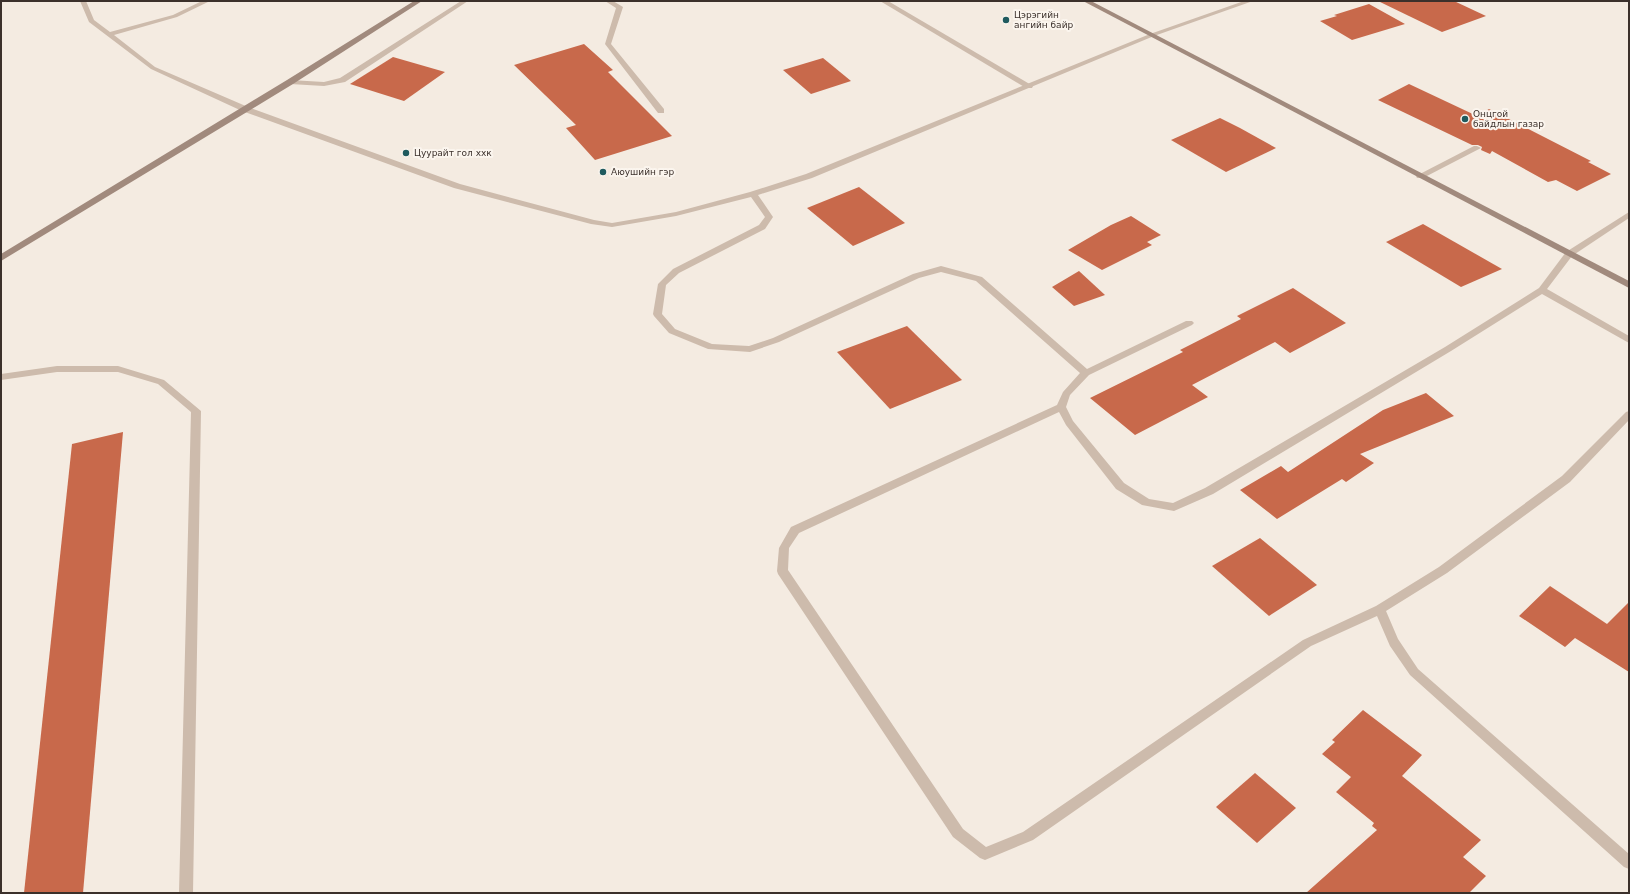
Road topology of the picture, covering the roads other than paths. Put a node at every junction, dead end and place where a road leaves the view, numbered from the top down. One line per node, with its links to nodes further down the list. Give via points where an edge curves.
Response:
1 (83, 1): 9 (street, via 92,21)
2 (207, 1): 9 (street, via 175,16)
3 (420, 1): 11 (street)
4 (465, 1): 11 (street, via 342,80 324,84)
5 (608, 1): 14 (street, via 620,7 608,44)
6 (883, 1): 12 (street)
7 (1086, 1): 10 (street)
8 (1250, 1): 10 (street)
9 (108, 35): 13 (street, via 153,68)
10 (1152, 35): 12 (street); 16 (street)
11 (290, 82): 13 (street)
12 (1029, 86): 17 (street, via 809,176)
13 (245, 109): 17 (street, via 457,186 594,222 612,225 632,222 676,214); 20 (street)
14 (661, 110)
15 (1477, 148): 16 (street)
16 (1420, 176): 19 (street)
17 (753, 194): 25 (street, via 769,217 762,227 676,271 662,284 657,314 672,331 711,347 750,349 776,340 916,276 941,270 979,279)
18 (1629, 214): 19 (street)
19 (1569, 254): 21 (street); 22 (street)
20 (1, 258)
21 (1629, 285)
22 (1542, 290): 24 (street); 27 (street, via 1448,349 1208,491 1174,507 1146,502 1120,486 1069,423)
23 (1189, 323): 25 (street)
24 (1629, 340)
25 (1086, 373): 27 (street, via 1066,394)
26 (1, 377): 31 (street, via 56,369 118,369 161,382 196,411)
27 (1061, 408): 29 (street, via 795,530 784,548 782,571 958,833 985,854 1028,836 1307,643)
28 (1629, 414): 29 (street, via 1566,479 1443,570)
29 (1380, 609): 30 (street, via 1396,649 1414,672)
30 (1629, 863)
31 (186, 893)

